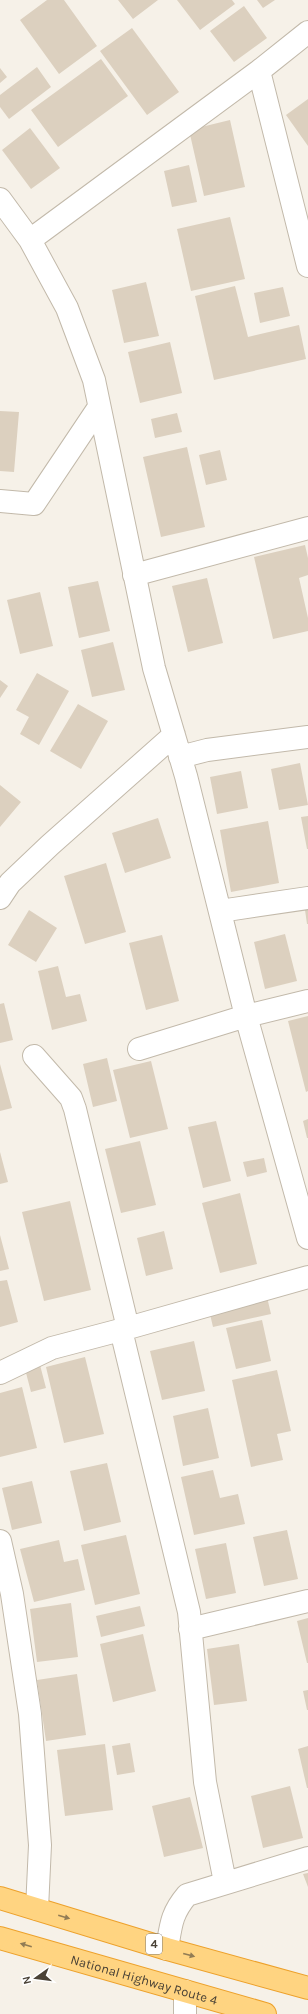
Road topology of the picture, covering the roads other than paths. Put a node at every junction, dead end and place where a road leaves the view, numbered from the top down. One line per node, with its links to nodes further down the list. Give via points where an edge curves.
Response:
1 (308, 32): 2 (street)
2 (259, 71): 4 (street); 5 (street)
3 (0, 199): 4 (street)
4 (30, 240): 6 (street, via 66,308 94,380)
5 (308, 266)
6 (99, 407): 7 (street, via 34,504); 9 (street)
7 (0, 500)
8 (308, 528): 9 (street)
9 (134, 575): 10 (street, via 154,668)
10 (174, 735): 12 (street); 13 (street, via 50,844 10,883)
11 (308, 737): 12 (street)
12 (180, 756): 15 (street)
13 (0, 898)
14 (308, 898): 15 (street)
15 (220, 911): 17 (street)
16 (308, 1001): 17 (street)
17 (246, 1016): 18 (street); 20 (street)
18 (140, 1049)
19 (34, 1056): 22 (street, via 71,1098 75,1110)
20 (308, 1238)
21 (308, 1277): 22 (street)
22 (124, 1329): 23 (street, via 52,1348); 26 (street, via 189,1612)
23 (0, 1373)
24 (0, 1541): 30 (street, via 12,1594 30,1714 40,1845)
25 (308, 1601): 26 (street)
26 (190, 1629): 28 (street, via 205,1782)
27 (308, 1858): 28 (street)
28 (225, 1882): 32 (street, via 187,1894 171,1921)
29 (0, 1898): 30 (highway, 4)
30 (37, 1909): 32 (highway, 4, one-way to 32)
31 (0, 1938): 34 (highway, National Highway Route 4, one-way to 31)
32 (167, 1949): 33 (highway, 4, one-way to 33)
33 (308, 1988)
34 (185, 1991): 35 (street); 36 (highway, National Highway Route 4)
35 (185, 2014)
36 (265, 2014)

